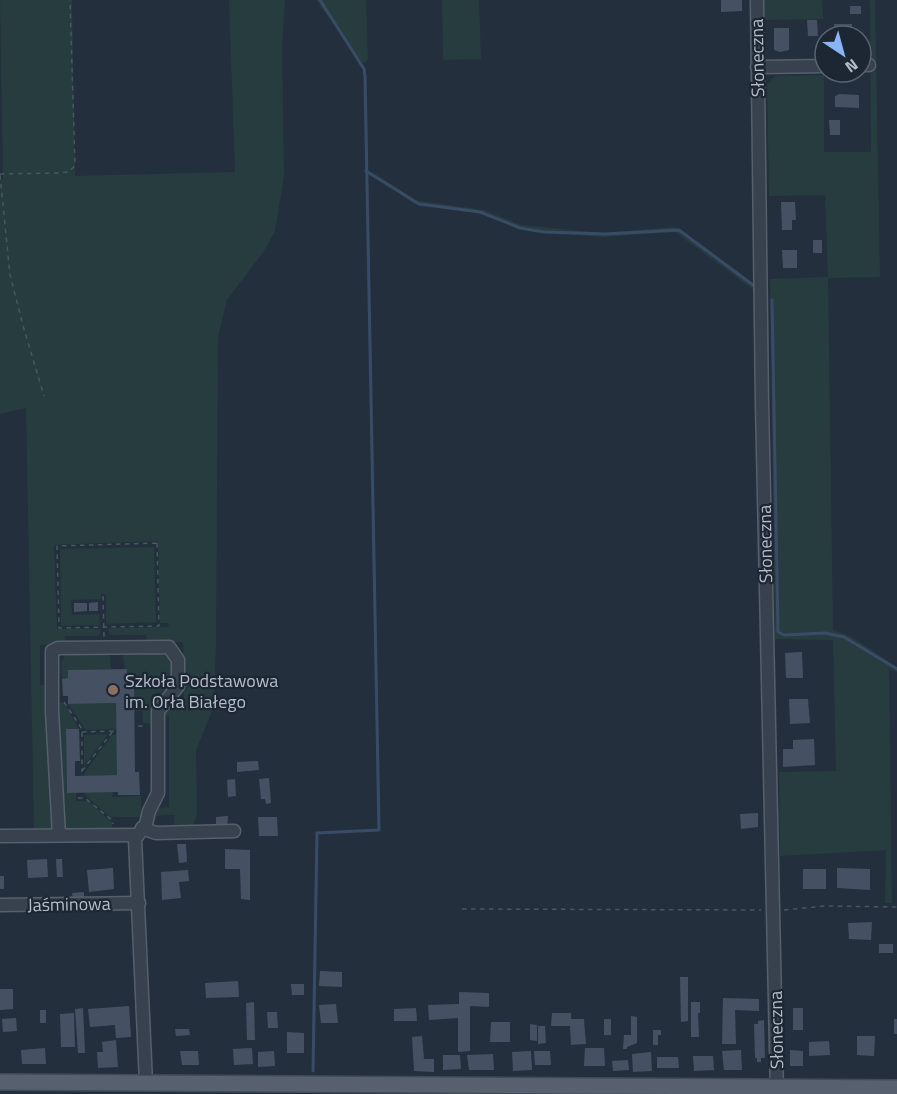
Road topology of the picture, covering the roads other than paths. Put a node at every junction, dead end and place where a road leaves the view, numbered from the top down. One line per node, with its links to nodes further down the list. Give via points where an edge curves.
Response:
1 (757, 0): 3 (street, Słoneczna)
2 (813, 66): 3 (street)
3 (758, 67): 13 (street, Słoneczna)
4 (139, 831): 5 (street); 6 (street); 6 (street, via 158,793 158,711 178,686 178,660 169,647 163,646 57,648 51,655); 8 (street, via 135,839)
5 (234, 831)
6 (59, 835): 7 (street)
7 (0, 836)
8 (139, 903): 9 (street, Jaśminowa); 11 (street)
9 (0, 905)
10 (0, 1082): 11 (main road)
11 (146, 1083): 13 (main road)
12 (897, 1088): 13 (main road)
13 (777, 1091)

